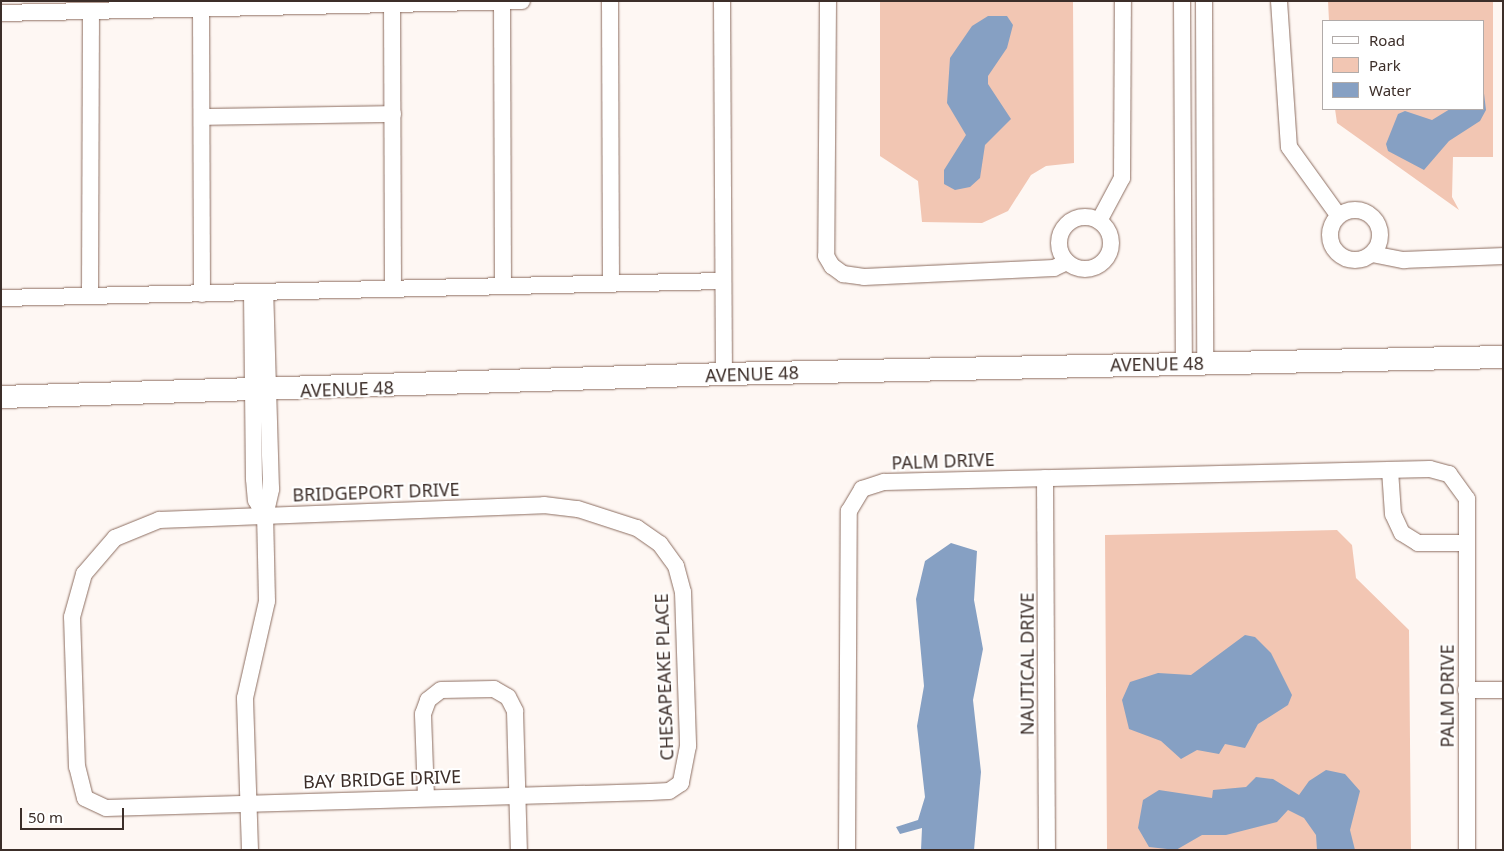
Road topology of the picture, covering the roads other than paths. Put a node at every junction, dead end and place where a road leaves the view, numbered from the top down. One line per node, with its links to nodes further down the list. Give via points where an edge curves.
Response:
1 (522, 1): 9 (street)
2 (610, 1): 22 (street)
3 (722, 1): 21 (street)
4 (828, 1): 20 (street, via 826,256 832,266 843,274 864,277 1054,268)
5 (1123, 1): 17 (street, via 1122,178)
6 (1182, 1): 30 (street)
7 (1204, 1): 30 (street)
8 (1279, 1): 16 (street, via 1289,147)
9 (502, 2): 10 (street); 23 (street)
10 (392, 3): 11 (street); 14 (street)
11 (201, 8): 12 (street); 15 (street)
12 (91, 11): 13 (street); 27 (street)
13 (1, 13)
14 (393, 114): 15 (street); 24 (street)
15 (202, 117): 26 (street)
16 (1338, 215): 18 (street, via 1355,209 1371,215 1380,239); 18 (street, via 1329,237 1335,251 1349,260)
17 (1099, 221): 20 (street, via 1074,220 1062,231 1059,248); 20 (street, via 1112,243 1106,259 1092,268)
18 (1372, 254): 19 (street, via 1404,260)
19 (1503, 256)
20 (1067, 262)
21 (723, 281): 22 (street); 31 (street)
22 (611, 284): 23 (street)
23 (503, 286): 24 (street)
24 (393, 289): 25 (street)
25 (259, 292): 26 (street); 32 (street)
26 (202, 294): 27 (street)
27 (90, 296): 28 (street)
28 (1, 298)
29 (1503, 357): 30 (main road, AVENUE 48)
30 (1194, 363): 31 (main road, AVENUE 48)
31 (724, 374): 32 (main road, AVENUE 48)
32 (257, 388): 33 (main road, AVENUE 48); 36 (street); 37 (street)
33 (1, 397)
34 (1390, 470): 35 (street, PALM DRIVE); 39 (street, via 1393,514 1402,533 1418,543); 39 (street, PALM DRIVE, via 1440,470 1458,482 1467,500)
35 (1046, 478): 50 (street, PALM DRIVE, via 884,482 862,489 854,500 849,511); 51 (street, NAUTICAL DRIVE)
36 (254, 479): 37 (street); 38 (street, via 256,500)
37 (271, 479): 38 (street)
38 (265, 516): 40 (street, BRIDGEPORT DRIVE, via 544,506 614,519); 46 (street, BRIDGEPORT DRIVE, via 159,520 115,538 96,556 76,593 72,617 77,767); 47 (street, via 267,602 245,698)
39 (1467, 543): 41 (street, PALM DRIVE)
40 (660, 544): 43 (street, CHESAPEAKE PLACE, via 676,566 683,592 688,746)
41 (1466, 690): 42 (street); 52 (street, PALM DRIVE)
42 (1503, 690)
43 (681, 783): 44 (street, BAY BRIDGE DRIVE, via 669,791)
44 (517, 795): 45 (street, BAY BRIDGE DRIVE); 45 (street, via 515,711 508,697 494,689 450,690 428,700 424,714); 49 (street)
45 (426, 797): 47 (street, BAY BRIDGE DRIVE)
46 (85, 798): 47 (street, BAY BRIDGE DRIVE, via 106,808)
47 (248, 802): 48 (street)
48 (250, 850)
49 (519, 850)
50 (847, 850)
51 (1047, 850)
52 (1467, 850)

